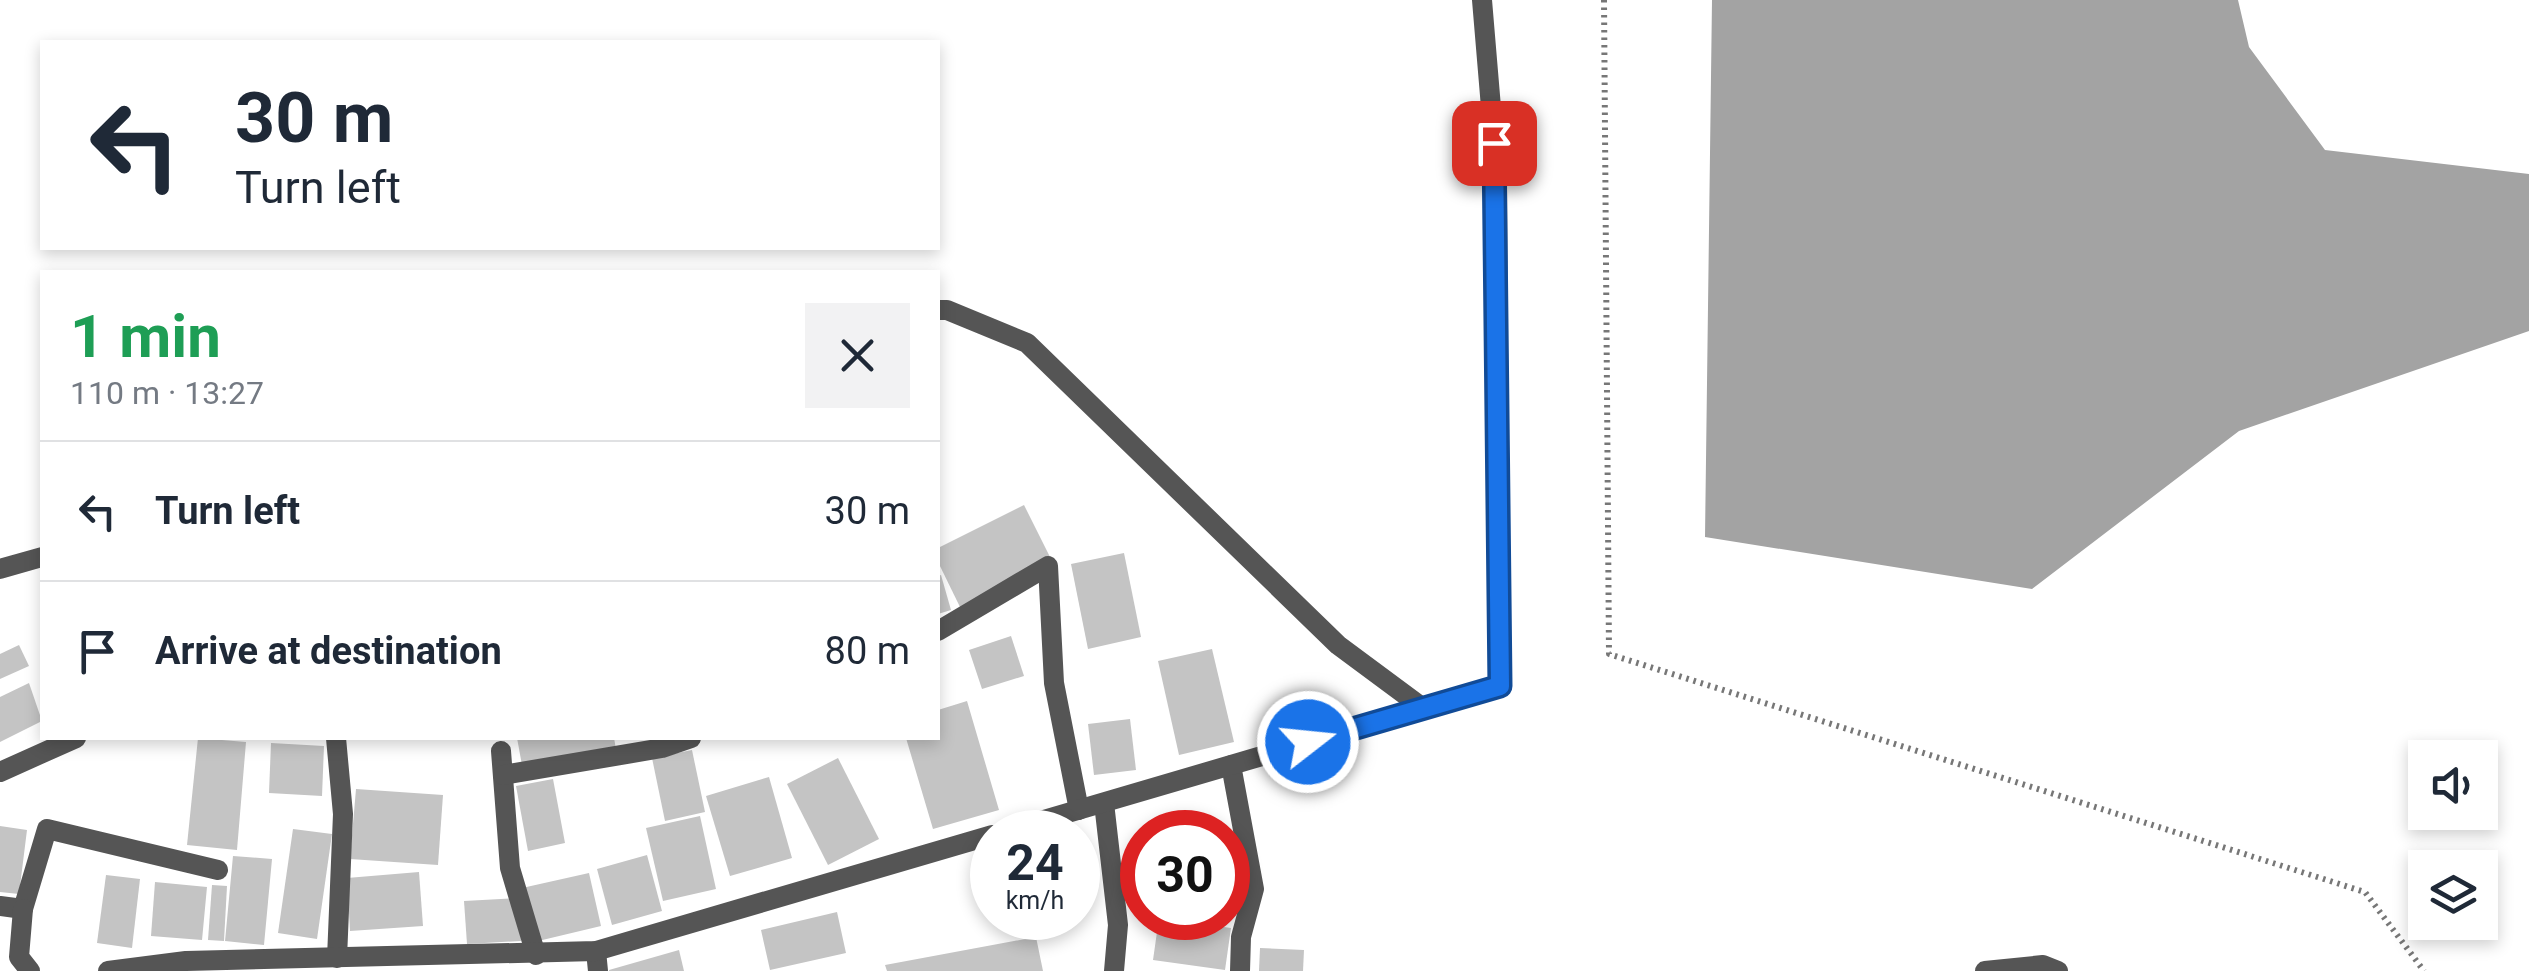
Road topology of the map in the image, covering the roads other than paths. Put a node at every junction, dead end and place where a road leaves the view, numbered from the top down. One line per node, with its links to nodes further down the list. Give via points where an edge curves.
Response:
1 (1482, 0): 6 (street, via 1497,179 1500,686)
2 (940, 310): 6 (street, via 1027,343 1338,646)
3 (40, 558): 4 (street)
4 (0, 569)
5 (940, 630): 15 (street, via 1048,566 1054,683)
6 (1423, 708): 11 (street)
7 (72, 740): 12 (street)
8 (336, 740): 21 (street, via 343,814)
9 (686, 740): 13 (street)
10 (501, 752): 13 (street)
11 (1231, 765): 14 (street); 27 (street, via 1254,890)
12 (0, 772)
13 (503, 775): 20 (street, via 510,868)
14 (1104, 803): 15 (street); 26 (street, via 1118,926)
15 (1078, 810)
16 (970, 843): 22 (street)
17 (218, 870): 19 (street, via 47,829)
18 (0, 906): 19 (street)
19 (24, 909): 24 (street, via 19,956)
20 (536, 955): 22 (street); 23 (street)
21 (338, 958): 23 (street); 25 (street, via 186,961)
22 (597, 961)
23 (498, 964)
24 (30, 971)
25 (108, 971)
26 (1114, 971)
27 (1240, 971)
28 (1984, 971): 29 (street, via 2043,965)
29 (2058, 971)

